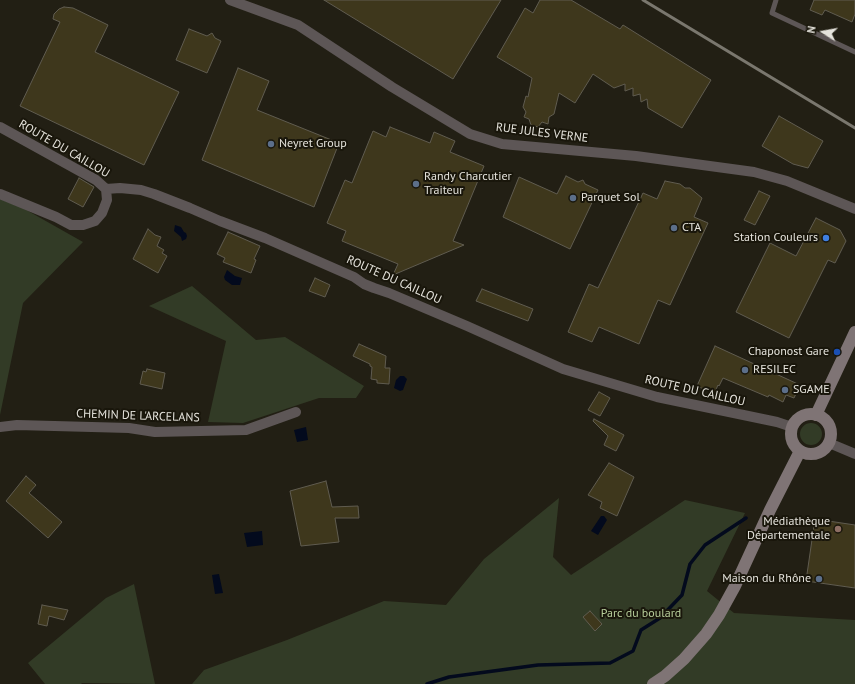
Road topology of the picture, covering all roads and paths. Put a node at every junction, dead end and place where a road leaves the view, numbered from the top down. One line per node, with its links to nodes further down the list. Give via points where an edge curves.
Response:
1 (230, 0): 7 (street, RUE JULES VERNE, via 298,25 392,87 470,134 502,144 636,156 754,172 787,181)
2 (776, 0): 3 (lane, via 772,13)
3 (855, 52)
4 (0, 127): 5 (street, ROUTE DU CAILLOU, via 96,180)
5 (106, 189): 6 (street, via 107,200 102,213 95,221 83,226 71,225); 12 (street, ROUTE DU CAILLOU, via 141,190 190,208 265,238 354,277 364,284 563,369 657,396)
6 (0, 194)
7 (855, 209)
8 (855, 332): 10 (main road)
9 (296, 412): 11 (street, CHEMIN DE L'ARCELANS, via 246,430 155,432 129,428 17,425)
10 (816, 415): 12 (main road, via 804,415); 13 (main road, via 826,420 829,425)
11 (0, 427)
12 (792, 427): 14 (main road, via 792,441)
13 (829, 442): 14 (main road, via 820,452 807,454); 15 (street)
14 (800, 451): 16 (main road, via 719,615 684,660)
15 (855, 454)
16 (653, 684)

